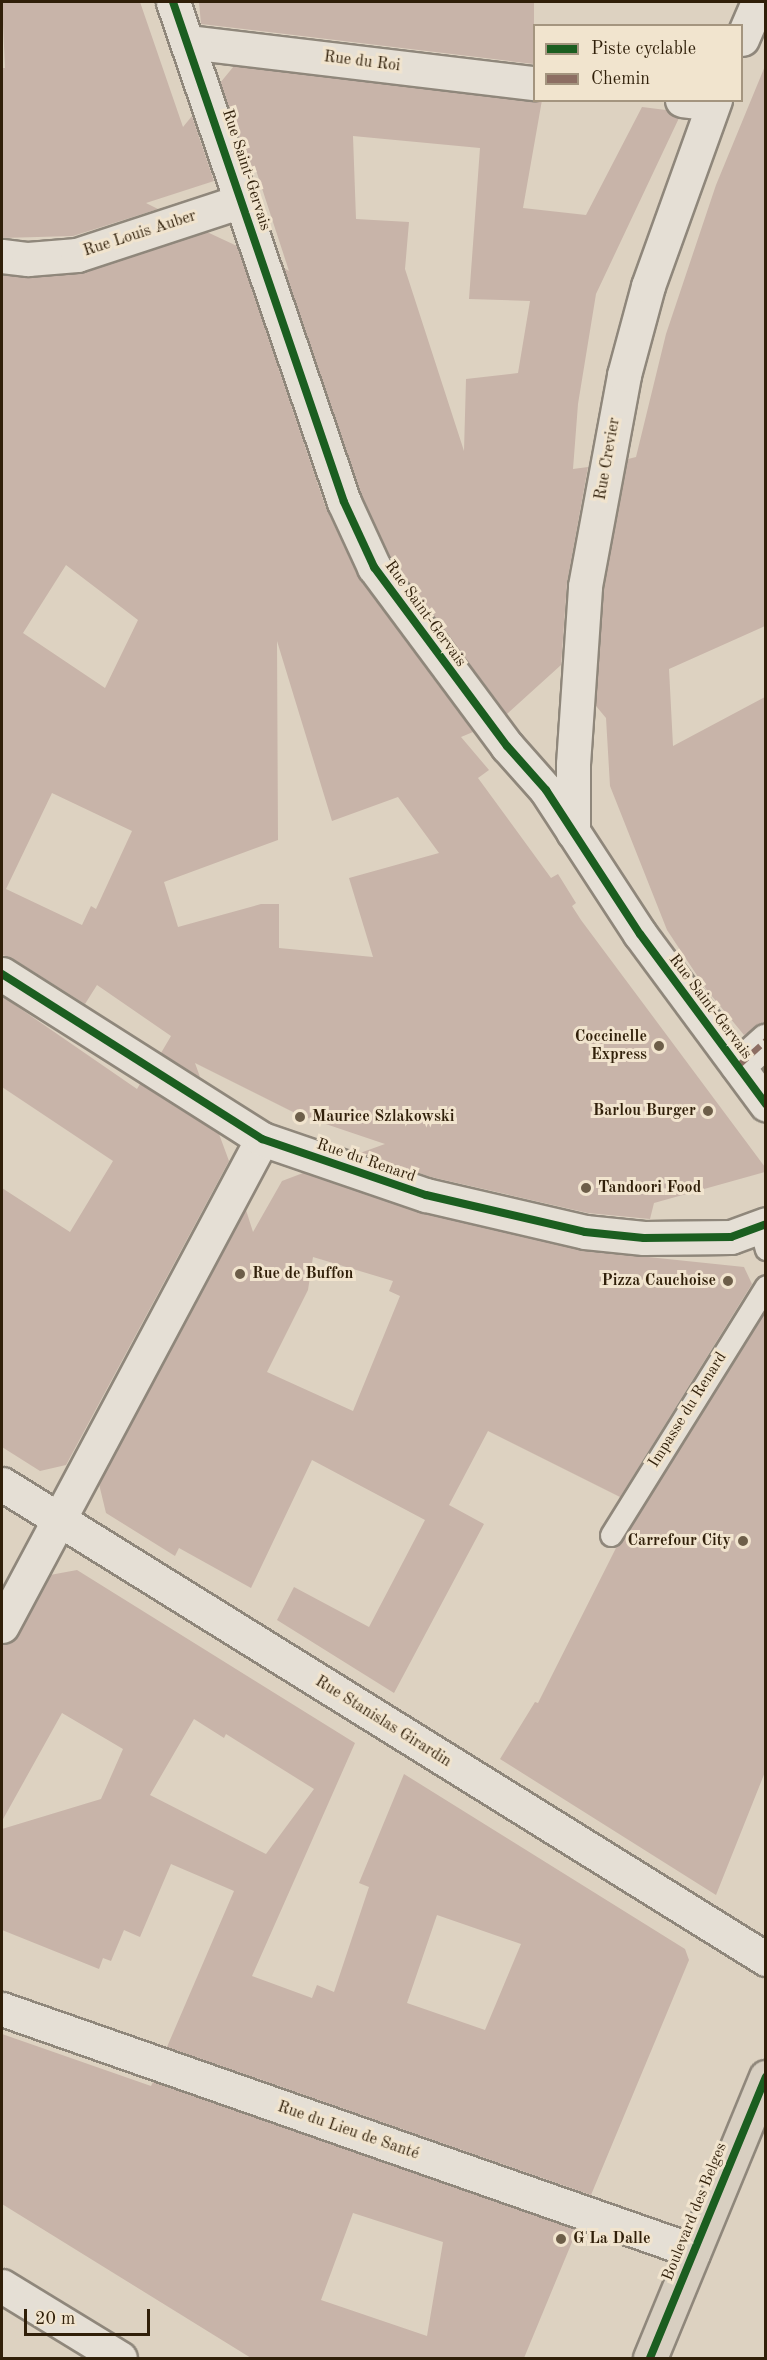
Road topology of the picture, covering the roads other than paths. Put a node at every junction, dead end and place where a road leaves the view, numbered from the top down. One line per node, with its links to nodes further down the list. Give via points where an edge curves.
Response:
1 (173, 2): 4 (street, Rue Saint-Gervais)
2 (758, 2): 3 (street)
3 (743, 35)
4 (189, 42): 5 (street, Rue du Roi); 7 (street, Rue Saint-Gervais)
5 (533, 83)
6 (703, 102): 9 (street, Rue Crevier, via 624,375 585,586)
7 (241, 201): 8 (street, Rue Louis Auber, via 77,255 27,259); 9 (street, Rue Saint-Gervais, via 344,502 374,567 479,710 546,790)
8 (2, 256)
9 (573, 832): 12 (street, Rue Saint-Gervais, via 639,934)
10 (2, 974): 14 (street, Rue du Renard)
11 (765, 1041): 12 (street)
12 (738, 1066): 13 (street, Rue Saint-Gervais)
13 (765, 1104)
14 (262, 1139): 15 (street, Rue du Renard, via 426,1195 585,1232 690,1239); 18 (street)
15 (764, 1233)
16 (765, 1286): 19 (lane, Impasse du Renard)
17 (2, 1484): 18 (street, Rue Stanislas Girardin)
18 (60, 1520): 20 (street); 21 (street, Rue Stanislas Girardin)
19 (611, 1535)
20 (2, 1626)
21 (765, 1959)
22 (2, 2009): 24 (street, Rue du Lieu de Santé)
23 (765, 2077): 24 (main road, Boulevard des Belges)
24 (694, 2251): 27 (main road, Boulevard des Belges)
25 (2, 2286): 26 (street)
26 (120, 2358)
27 (650, 2358)

